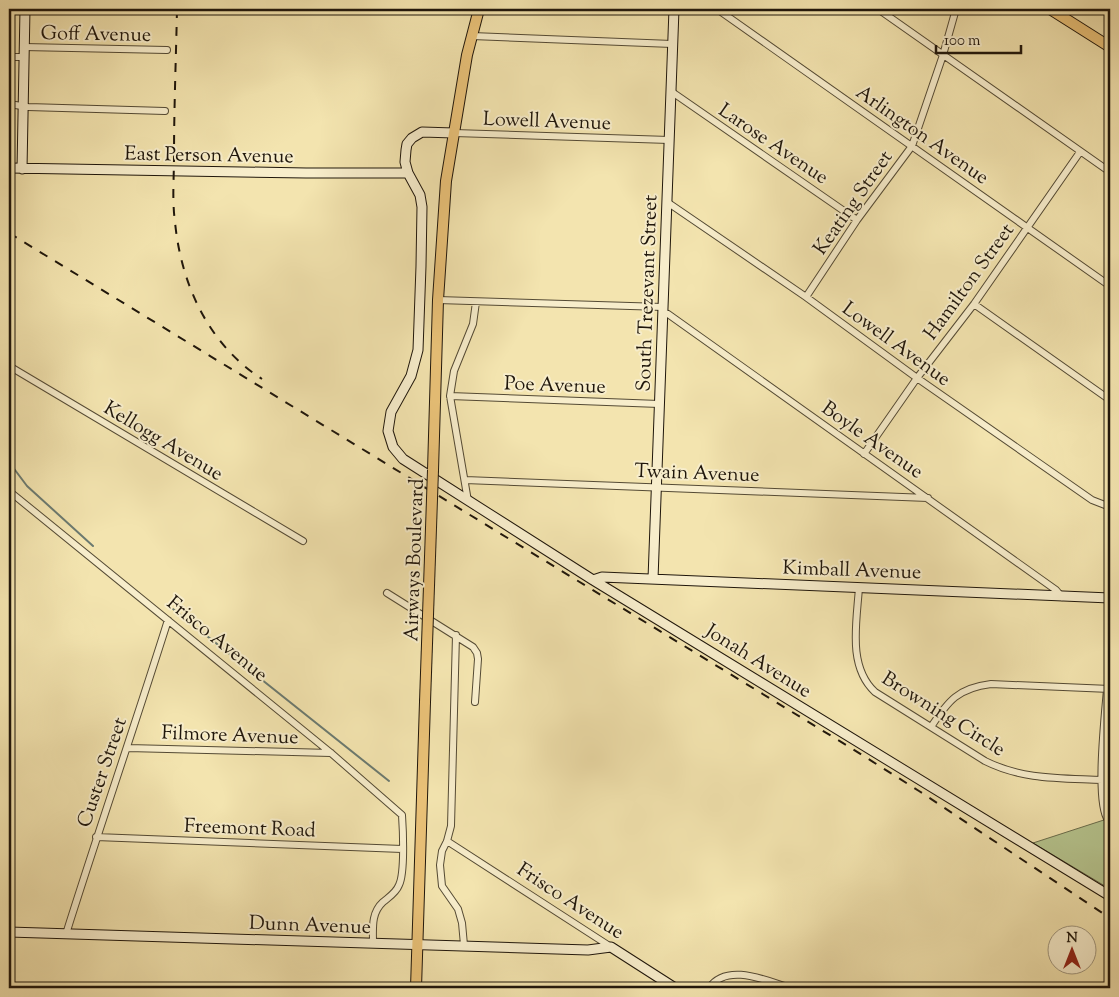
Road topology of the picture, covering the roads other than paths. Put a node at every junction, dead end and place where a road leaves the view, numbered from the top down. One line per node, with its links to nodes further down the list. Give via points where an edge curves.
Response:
1 (25, 9): 10 (street)
2 (479, 9): 8 (main road, Airways Boulevard)
3 (674, 9): 9 (street, South Trezevant Street)
4 (717, 9): 22 (street, Arlington Avenue)
5 (878, 9): 13 (street)
6 (956, 9): 13 (street, Keating Street)
7 (1050, 9): 11 (main road)
8 (472, 36): 9 (street); 20 (main road, Airways Boulevard)
9 (672, 44): 16 (street, South Trezevant Street)
10 (24, 47): 12 (street, Goff Avenue); 15 (street)
11 (1110, 47)
12 (167, 50)
13 (944, 55): 22 (street, Keating Street); 23 (street)
14 (9, 57): 15 (street, Goff Avenue)
15 (24, 57): 18 (street)
16 (672, 92): 21 (street, South Trezevant Street); 29 (street, Larose Avenue)
17 (9, 104): 18 (street)
18 (22, 106): 19 (street); 25 (street)
19 (165, 111)
20 (454, 133): 21 (street, Lowell Avenue); 27 (street, via 422,132 412,138 406,150); 33 (main road, Airways Boulevard, via 446,181)
21 (669, 140): 28 (street, South Trezevant Street)
22 (912, 146): 29 (street, Keating Street); 30 (street, Arlington Avenue)
23 (1080, 152): 26 (street); 30 (street, Hamilton Street)
24 (9, 168): 25 (street, East Person Avenue)
25 (22, 169): 27 (street, East Person Avenue)
26 (1110, 172)
27 (408, 173): 47 (street, Jonah Avenue, via 420,195 422,207 418,350 411,376 391,412 388,430 393,447 403,459)
28 (667, 202): 32 (street, Lowell Avenue); 36 (street, South Trezevant Street)
29 (857, 220): 32 (street, Keating Street)
30 (1027, 228): 31 (street, Arlington Avenue); 35 (street, Hamilton Street)
31 (1110, 286)
32 (806, 296): 38 (street, Lowell Avenue)
33 (438, 300): 34 (street, Boyle Avenue); 72 (main road, Airways Boulevard, bridge)
34 (476, 302): 36 (street, Boyle Avenue); 39 (street, via 473,324 454,371)
35 (974, 304): 38 (street, Hamilton Street); 40 (street)
36 (663, 310): 41 (street, South Trezevant Street); 42 (street, Boyle Avenue)
37 (9, 366): 49 (street, Kellogg Avenue)
38 (917, 378): 42 (street, Hamilton Street); 48 (street, Lowell Avenue, via 1092,500)
39 (450, 396): 41 (street, Poe Avenue); 43 (street)
40 (1110, 400)
41 (659, 404): 44 (street, South Trezevant Street)
42 (864, 454): 46 (street, Boyle Avenue)
43 (465, 480): 44 (street, Twain Avenue); 47 (street)
44 (657, 487): 46 (street, Twain Avenue); 50 (street, South Trezevant Street)
45 (9, 491): 56 (street, Frisco Avenue)
46 (929, 498): 54 (street, Boyle Avenue)
47 (468, 502): 51 (street, Jonah Avenue)
48 (1110, 507)
49 (303, 541)
50 (653, 579): 51 (street, Kimball Avenue, via 602,577); 52 (street, Kimball Avenue)
51 (593, 580): 68 (street, Jonah Avenue)
52 (859, 587): 54 (street, Kimball Avenue); 60 (street, Browning Circle, via 856,649 862,675 881,697)
53 (387, 593): 57 (street)
54 (1062, 597): 55 (street, Kimball Avenue)
55 (1110, 598)
56 (168, 620): 61 (street, Custer Street); 62 (street, Frisco Avenue)
57 (456, 635): 59 (street, via 477,653); 66 (street)
58 (1109, 689): 60 (street, via 991,684 974,687 950,700); 63 (street)
59 (475, 702)
60 (931, 727): 63 (street, Browning Circle, via 985,760 1012,772)
61 (128, 748): 62 (street, Filmore Avenue); 65 (street, Custer Street)
62 (331, 753): 67 (street, Frisco Avenue, via 402,815)
63 (1102, 780): 64 (street, via 1103,809)
64 (1108, 820)
65 (96, 837): 67 (street, Freemont Road); 70 (street, Custer Street)
66 (448, 842): 73 (street, via 442,851 440,865 442,886 458,909); 74 (street, Frisco Avenue)
67 (402, 849): 71 (street, via 400,883 376,912)
68 (1110, 896)
69 (9, 932): 70 (street, Dunn Avenue)
70 (66, 934): 71 (street, Dunn Avenue)
71 (373, 943): 72 (street, Dunn Avenue)
72 (418, 944): 73 (street, Dunn Avenue); 75 (main road, Airways Boulevard)
73 (464, 945): 74 (street, Dunn Avenue, via 588,950)
74 (611, 947): 76 (street, Frisco Avenue)
75 (416, 988)
76 (675, 988)
77 (709, 988): 78 (street, via 727,976 745,974)
78 (791, 988)

